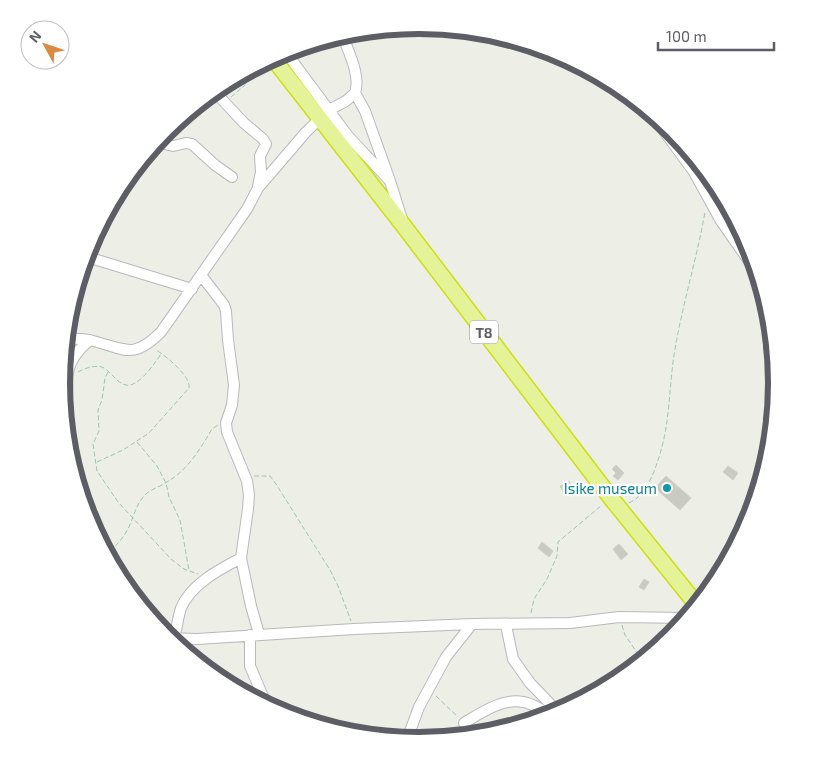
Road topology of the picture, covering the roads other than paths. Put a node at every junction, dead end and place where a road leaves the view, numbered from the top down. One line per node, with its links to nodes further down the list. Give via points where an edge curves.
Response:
1 (344, 42): 4 (street, via 355,75)
2 (289, 58): 6 (street)
3 (274, 65): 6 (highway, T8)
4 (355, 93): 6 (street); 10 (street, via 365,111)
5 (219, 97): 11 (street, via 266,144 260,156)
6 (324, 115): 10 (street); 11 (street); 12 (highway, T8)
7 (164, 144): 9 (street, via 192,144)
8 (675, 146): 13 (street)
9 (232, 177)
10 (390, 181): 12 (street)
11 (258, 188): 15 (street)
12 (403, 225): 21 (highway, T8)
13 (744, 253)
14 (93, 258): 16 (street)
15 (201, 276): 16 (street); 20 (street, via 226,311 234,385 227,432 246,477 249,495)
16 (192, 289): 18 (street, via 161,332 144,346 134,350 120,349)
17 (73, 338): 18 (street)
18 (90, 340): 19 (street, via 76,355)
19 (70, 368)
20 (241, 558): 25 (street, via 207,577 183,604); 26 (street)
21 (692, 600)
22 (677, 618): 24 (street, via 619,617 570,623)
23 (472, 624): 24 (street); 26 (street); 32 (street, via 446,657)
24 (506, 624): 29 (street, via 513,659)
25 (173, 631)
26 (255, 634): 27 (street); 28 (street, via 250,666)
27 (180, 638)
28 (263, 695)
29 (552, 706)
30 (542, 710): 31 (street, via 516,701 496,705)
31 (464, 723)
32 (410, 732)

